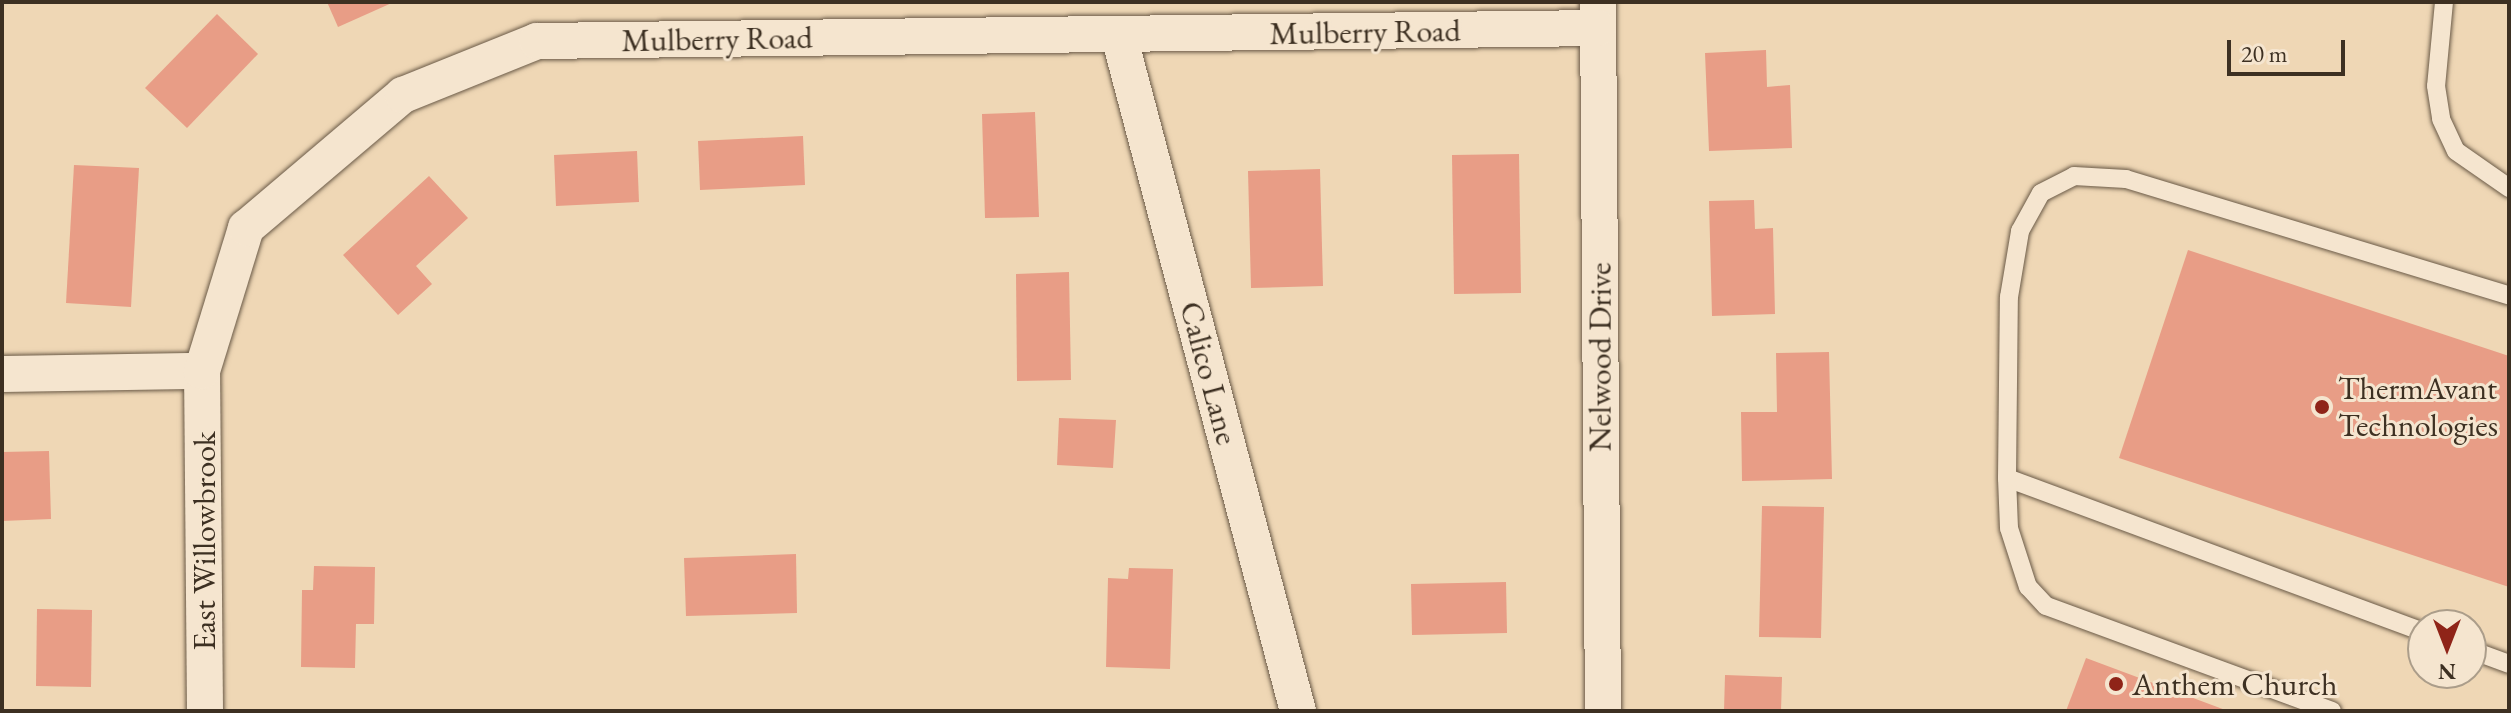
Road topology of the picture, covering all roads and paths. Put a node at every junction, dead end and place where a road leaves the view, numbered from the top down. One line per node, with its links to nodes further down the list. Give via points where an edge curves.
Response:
1 (2444, 2): 4 (lane, via 2436,86 2441,119 2456,151)
2 (1598, 15): 3 (street, Mulberry Road); 14 (street, Nelwood Drive)
3 (1119, 36): 6 (street, Mulberry Road, via 537,41 403,95 246,228); 13 (street, Calico Lane)
4 (2509, 188)
5 (2509, 295): 8 (lane, via 2126,179 2074,176 2041,193 2020,231 2009,297)
6 (202, 371): 7 (street); 12 (street, East Willowbrook)
7 (2, 374)
8 (2007, 478): 9 (lane); 15 (lane, via 2009,528 2028,587 2046,606)
9 (2407, 626)
10 (2487, 656): 11 (lane)
11 (2509, 664)
12 (205, 711)
13 (1298, 711)
14 (1603, 711)
15 (2332, 711)

